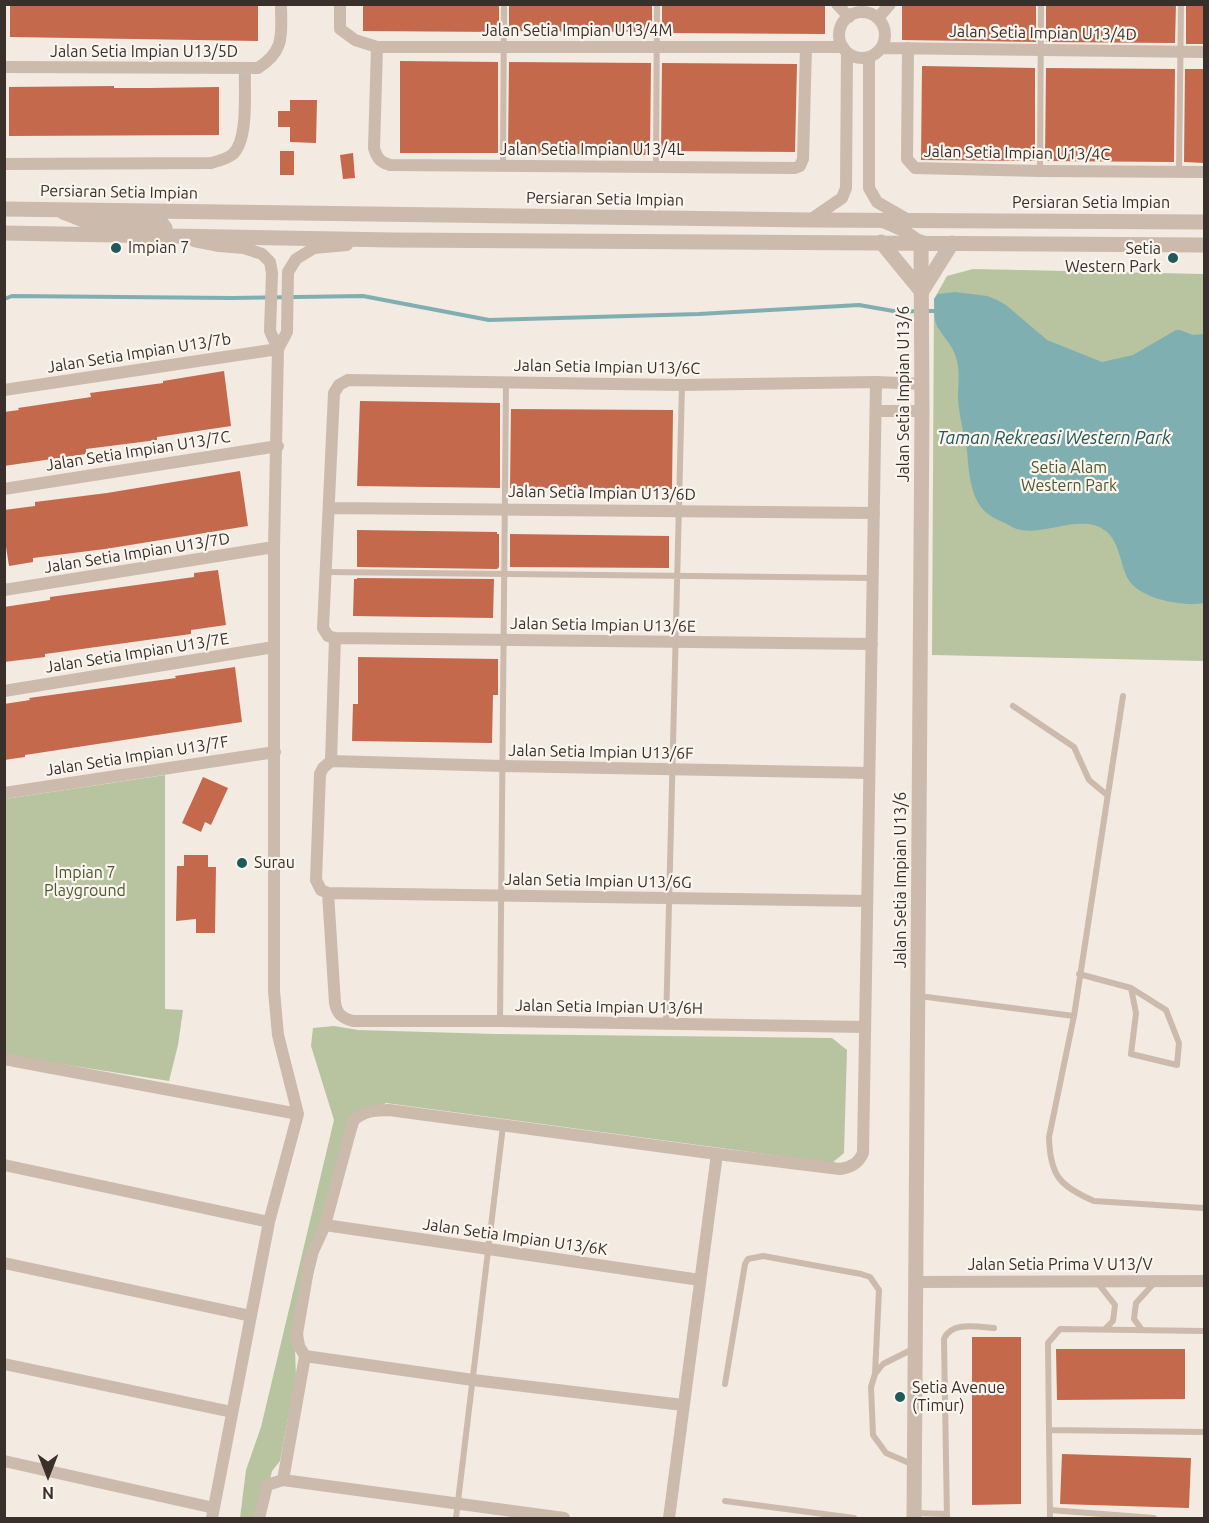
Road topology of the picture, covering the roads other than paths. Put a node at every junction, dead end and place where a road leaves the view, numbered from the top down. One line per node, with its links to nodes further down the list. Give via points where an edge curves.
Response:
1 (281, 4): 23 (street, Jalan Setia Impian U13/5D, via 278,51 258,68)
2 (340, 4): 11 (street, Jalan Setia Impian U13/4M, via 340,29 355,40)
3 (504, 4): 12 (lane)
4 (657, 4): 13 (lane)
5 (837, 4): 9 (street)
6 (890, 4): 10 (street)
7 (1041, 4): 18 (lane)
8 (1181, 4): 19 (lane)
9 (849, 16): 10 (street, via 860,12); 17 (street, via 839,35)
10 (878, 18): 15 (street, via 886,37)
11 (376, 47): 12 (street, Jalan Setia Impian U13/4M); 27 (street, Jalan Setia Impian U13/4L, via 374,148 382,163)
12 (504, 47): 13 (street, Jalan Setia Impian U13/4M); 27 (lane)
13 (657, 47): 14 (street, Jalan Setia Impian U13/4M); 28 (lane)
14 (806, 47): 17 (street, Jalan Setia Impian U13/4M); 28 (street, Jalan Setia Impian U13/4L, via 800,166)
15 (882, 48): 16 (street, Jalan Setia Impian U13/4D); 21 (street)
16 (908, 48): 18 (street, Jalan Setia Impian U13/4D); 29 (street, Jalan Setia Impian U13/4C, via 907,159 915,168)
17 (845, 50): 21 (street, via 857,58); 24 (street)
18 (1041, 50): 19 (street, Jalan Setia Impian U13/4D); 29 (lane)
19 (1180, 52): 20 (street, Jalan Setia Impian U13/4D); 30 (lane)
20 (1204, 52)
21 (868, 58): 25 (street)
22 (4, 67): 23 (street, Jalan Setia Impian U13/5D)
23 (245, 69): 26 (street, via 244,130 239,146 221,161)
24 (848, 98): 25 (street); 34 (street, via 846,188 842,198)
25 (869, 99): 36 (street, via 868,188 877,202)
26 (4, 164)
27 (503, 166): 28 (street, Jalan Setia Impian U13/4L)
28 (656, 166)
29 (1040, 171): 30 (street, Jalan Setia Impian U13/4C)
30 (1179, 172): 31 (street, Jalan Setia Impian U13/4C)
31 (1204, 172)
32 (4, 209): 33 (street, Persiaran Setia Impian)
33 (55, 209): 34 (street, Persiaran Setia Impian); 39 (street, via 86,221 156,221 165,228)
34 (810, 220): 35 (street, Persiaran Setia Impian)
35 (876, 220): 36 (street, Persiaran Setia Impian); 43 (street)
36 (910, 220): 37 (street, Persiaran Setia Impian)
37 (1204, 222)
38 (4, 233): 39 (street)
39 (154, 236): 40 (street)
40 (176, 236): 41 (street); 47 (street, via 244,248 262,254 270,262 270,331)
41 (393, 240): 42 (street); 47 (street, via 314,248 296,259 288,272 287,332)
42 (881, 242): 43 (street); 46 (street)
43 (921, 242): 44 (street); 46 (street, Jalan Setia Impian U13/6)
44 (952, 243): 45 (street); 46 (street)
45 (1204, 246)
46 (922, 295): 50 (street, Jalan Setia Impian U13/6)
47 (278, 349): 52 (street, Jalan Setia Impian U13/7b); 55 (street)
48 (876, 382): 50 (street, Jalan Setia Impian U13/6C); 51 (street, Jalan Setia Impian U13/6C); 53 (street)
49 (506, 383): 51 (street, Jalan Setia Impian U13/6C); 57 (street, Jalan Setia Impian U13/6C, via 348,380 339,385 334,393); 58 (lane)
50 (922, 384): 54 (street, Jalan Setia Impian U13/6)
51 (682, 385): 59 (lane)
52 (4, 390)
53 (876, 411): 54 (street); 60 (street)
54 (922, 411): 88 (street, Jalan Setia Impian U13/6)
55 (278, 446): 56 (street, Jalan Setia Impian U13/7C); 61 (street)
56 (4, 489)
57 (330, 508): 58 (street, Jalan Setia Impian U13/6D); 62 (street)
58 (505, 509): 59 (street, Jalan Setia Impian U13/6D); 63 (lane)
59 (679, 511): 60 (street, Jalan Setia Impian U13/6D); 64 (lane)
60 (874, 513): 65 (street)
61 (274, 547): 66 (street, Jalan Setia Impian U13/7D); 71 (street)
62 (326, 572): 63 (lane); 67 (street, via 323,628)
63 (505, 574): 64 (lane); 68 (lane)
64 (677, 575): 65 (lane); 69 (lane)
65 (873, 578): 70 (street)
66 (4, 590)
67 (335, 638): 68 (street, Jalan Setia Impian U13/6E); 76 (street)
68 (504, 640): 69 (street, Jalan Setia Impian U13/6E); 77 (lane)
69 (676, 643): 70 (street, Jalan Setia Impian U13/6E); 78 (lane)
70 (872, 644): 79 (street)
71 (274, 647): 72 (street, Jalan Setia Impian U13/7E); 75 (street)
72 (4, 690)
73 (1123, 696): 81 (lane)
74 (1013, 706): 81 (lane, via 1074,747 1089,780)
75 (275, 752): 80 (street, Jalan Setia Impian U13/7F); 94 (street, via 274,991 278,1035)
76 (332, 761): 77 (street, Jalan Setia Impian U13/6F); 82 (street, via 320,774 318,811 316,880 321,890)
77 (503, 766): 78 (street, Jalan Setia Impian U13/6F); 83 (lane)
78 (673, 770): 79 (street, Jalan Setia Impian U13/6F); 84 (lane)
79 (869, 773): 85 (street)
80 (4, 793)
81 (1107, 795): 86 (lane)
82 (328, 893): 83 (street, Jalan Setia Impian U13/6G); 90 (street, Jalan Setia Impian U13/6H, via 337,1010 341,1016 353,1021)
83 (502, 896): 84 (street, Jalan Setia Impian U13/6G); 90 (lane)
84 (669, 898): 85 (street, Jalan Setia Impian U13/6G); 91 (lane)
85 (867, 901): 92 (street)
86 (1079, 974): 87 (lane); 89 (lane)
87 (1131, 988): 87 (lane, via 1166,1010 1179,1043 1177,1065 1131,1054 1136,1013)
88 (918, 996): 89 (lane); 107 (street, Jalan Setia Impian U13/6)
89 (1074, 1016): 98 (lane, via 1049,1137 1054,1171 1077,1194 1094,1201)
90 (500, 1021): 91 (street, Jalan Setia Impian U13/6H)
91 (666, 1024): 92 (street, Jalan Setia Impian U13/6H)
92 (865, 1027): 96 (street, via 860,1160 840,1168)
93 (4, 1059): 94 (street)
94 (298, 1114): 99 (street)
95 (503, 1126): 96 (street); 100 (street, via 389,1110 359,1115 352,1121); 101 (lane)
96 (717, 1154): 103 (street)
97 (4, 1165): 99 (street)
98 (1204, 1208)
99 (269, 1222): 108 (street)
100 (325, 1226): 101 (street, Jalan Setia Impian U13/6K); 114 (street, via 310,1258 297,1334)
101 (489, 1250): 103 (street, Jalan Setia Impian U13/6K); 117 (lane)
102 (4, 1263): 108 (street)
103 (700, 1280): 119 (street)
104 (1096, 1281): 105 (street, Jalan Setia Prima V U13/V); 107 (street, Jalan Setia Prima V U13/V); 110 (lane, via 1115,1305 1113,1321)
105 (1156, 1281): 106 (street, Jalan Setia Prima V U13/V); 111 (lane, via 1136,1302 1134,1319)
106 (1204, 1281)
107 (916, 1282): 113 (street, Jalan Setia Impian U13/6)
108 (251, 1316): 120 (street)
109 (994, 1328): 131 (lane, via 956,1328 948,1331 944,1339)
110 (1105, 1329): 111 (lane); 121 (lane, via 1060,1329 1048,1343)
111 (1142, 1330): 112 (lane)
112 (1204, 1331)
113 (916, 1348): 116 (lane, via 883,1364); 124 (street, Jalan Setia Impian U13/6)
114 (305, 1356): 117 (street); 125 (street)
115 (4, 1364): 120 (street)
116 (875, 1374): 118 (lane, via 879,1290 870,1277 763,1256 748,1259 745,1264); 124 (lane, via 871,1387 873,1435 886,1453)
117 (473, 1380): 119 (street); 127 (lane)
118 (725, 1384)
119 (683, 1405): 135 (street)
120 (232, 1412): 129 (street)
121 (1049, 1430): 122 (lane); 128 (lane)
122 (1204, 1432)
123 (4, 1461): 129 (street)
124 (915, 1465): 130 (street, Jalan Setia Impian U13/6)
125 (283, 1480): 127 (street); 132 (street, via 267,1485)
126 (725, 1501): 136 (lane)
127 (458, 1504): 133 (lane); 134 (street)
128 (1050, 1510): 137 (lane); 138 (lane)
129 (213, 1513)
130 (914, 1516): 131 (lane)
131 (947, 1516)
132 (259, 1518)
133 (456, 1518)
134 (564, 1518)
135 (669, 1518)
136 (854, 1518)
137 (1050, 1518)
138 (1154, 1518)

